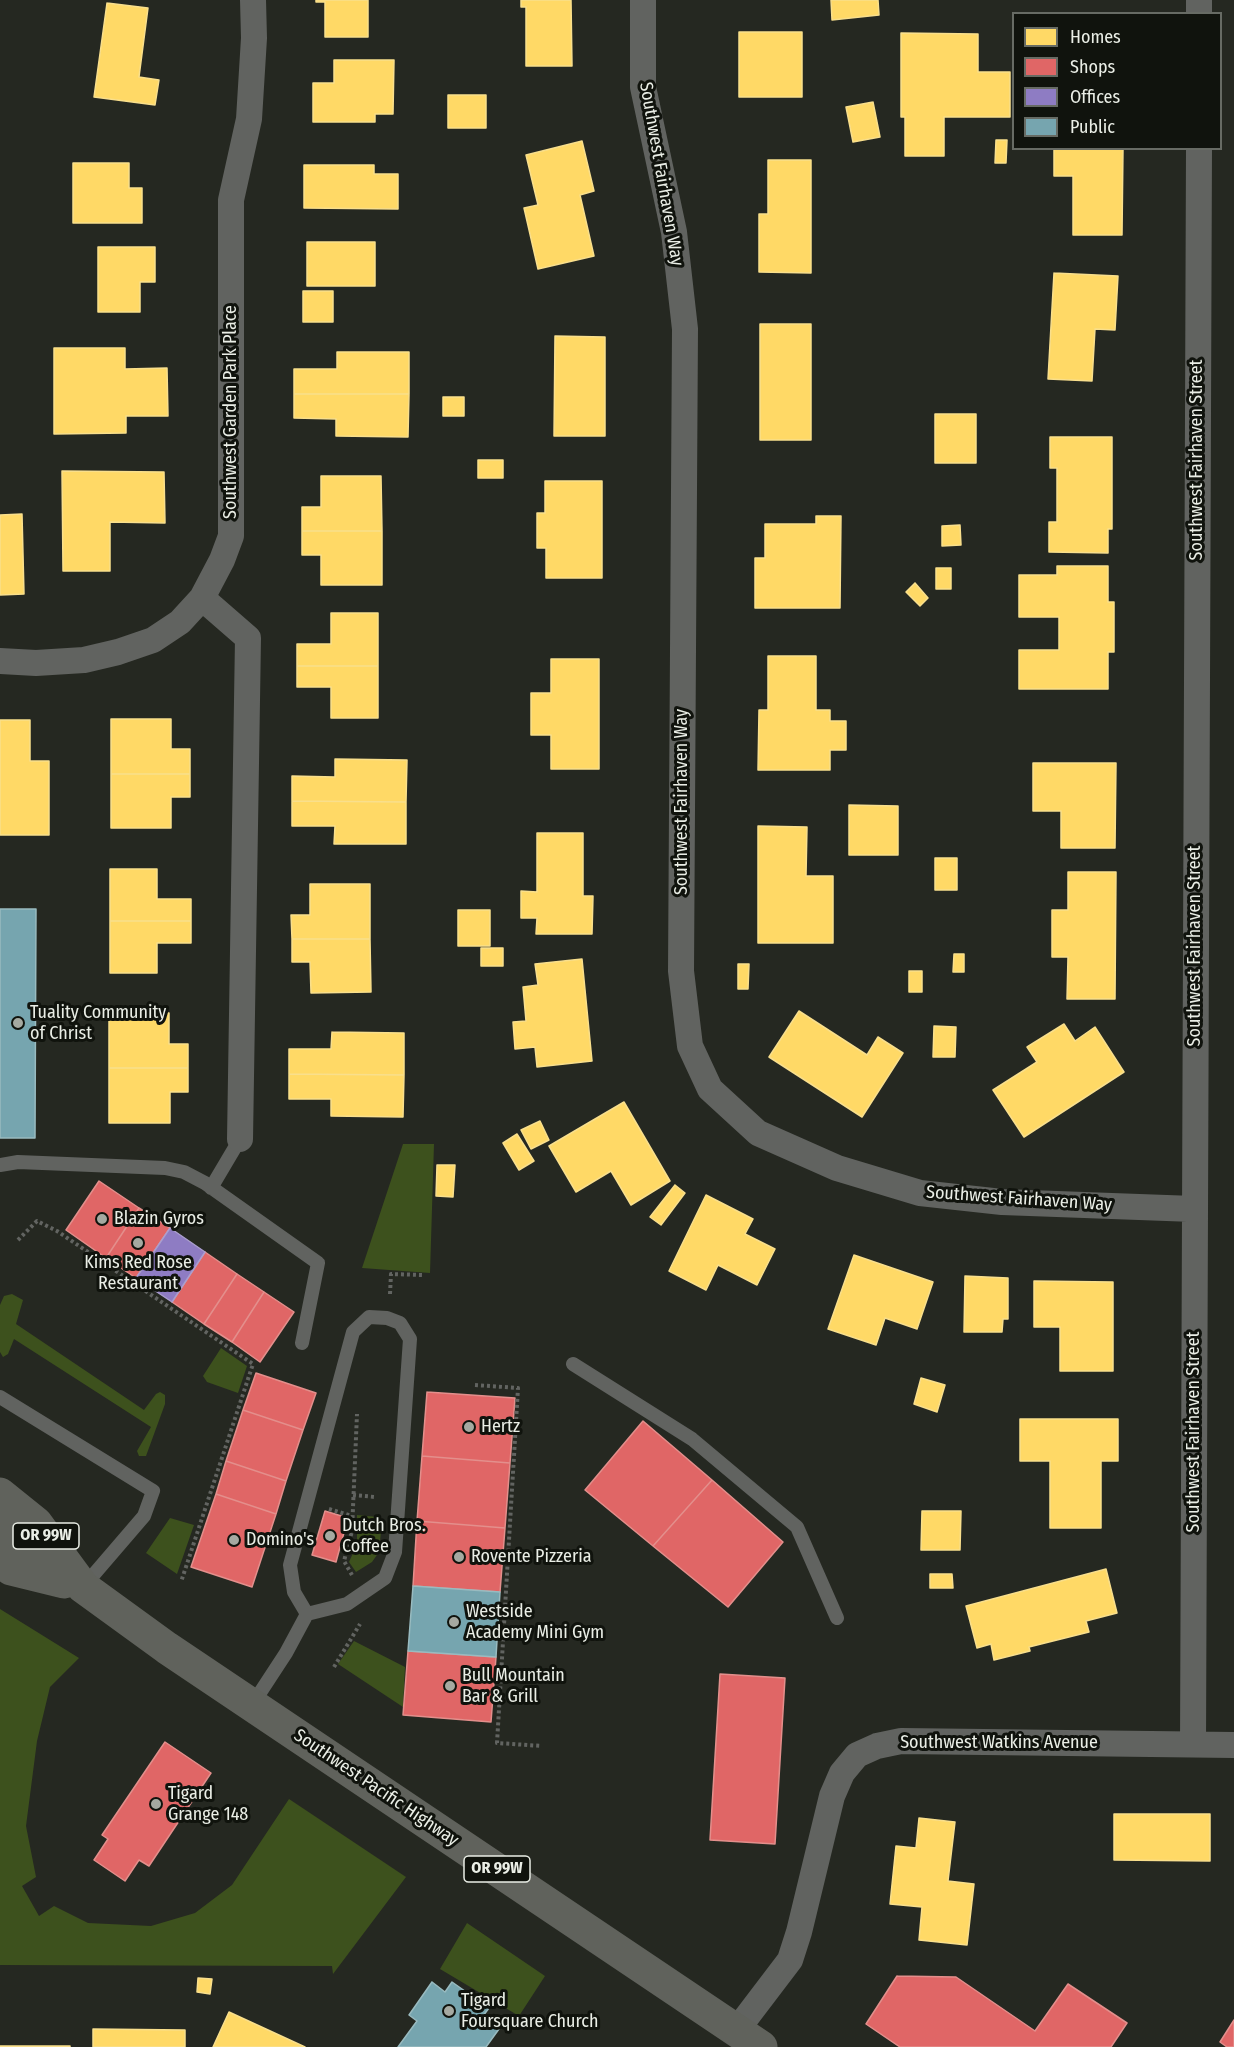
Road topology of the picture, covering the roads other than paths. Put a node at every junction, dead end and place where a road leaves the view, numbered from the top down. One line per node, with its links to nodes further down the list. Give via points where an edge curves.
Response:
1 (253, 0): 4 (street, Southwest Garden Park Place, via 249,119 231,200 231,536)
2 (643, 0): 9 (street, Southwest Fairhaven Way, via 643,87 674,232 685,329 681,971 690,1046 710,1089 758,1133 837,1168 920,1193 1002,1202)
3 (1199, 150): 9 (street, Southwest Fairhaven Street)
4 (202, 598): 5 (street, Southwest Garden Park Place, via 180,622 153,639 118,652 36,663); 6 (street, via 248,638)
5 (0, 661)
6 (240, 1139): 8 (lane)
7 (0, 1165): 8 (lane, via 18,1162 165,1168 183,1172)
8 (211, 1188): 10 (lane, via 318,1263)
9 (1194, 1209): 20 (street, Southwest Fairhaven Street)
10 (302, 1343)
11 (573, 1364): 18 (lane, via 692,1439 798,1527)
12 (0, 1397): 16 (lane, via 153,1491 144,1516)
13 (0, 1494): 16 (highway, Southwest Pacific Highway / OR 99W, via 36,1523)
14 (0, 1530): 16 (highway)
15 (0, 1562): 16 (highway, Southwest Pacific Highway / OR 99W, via 12,1569)
16 (83, 1587): 19 (highway, Southwest Pacific Highway / OR 99W)
17 (307, 1614): 17 (lane, via 347,1604 385,1578 395,1552 410,1339 400,1323 387,1318 369,1317 353,1332 341,1376 290,1565 294,1592); 19 (lane)
18 (837, 1618)
19 (252, 1705): 22 (highway, Southwest Pacific Highway / OR 99W)
20 (1193, 1744): 21 (street, Southwest Watkins Avenue); 22 (street, Southwest Watkins Avenue, via 901,1742 857,1755 842,1773 832,1796 790,1960)
21 (1234, 1745)
22 (749, 2039)

